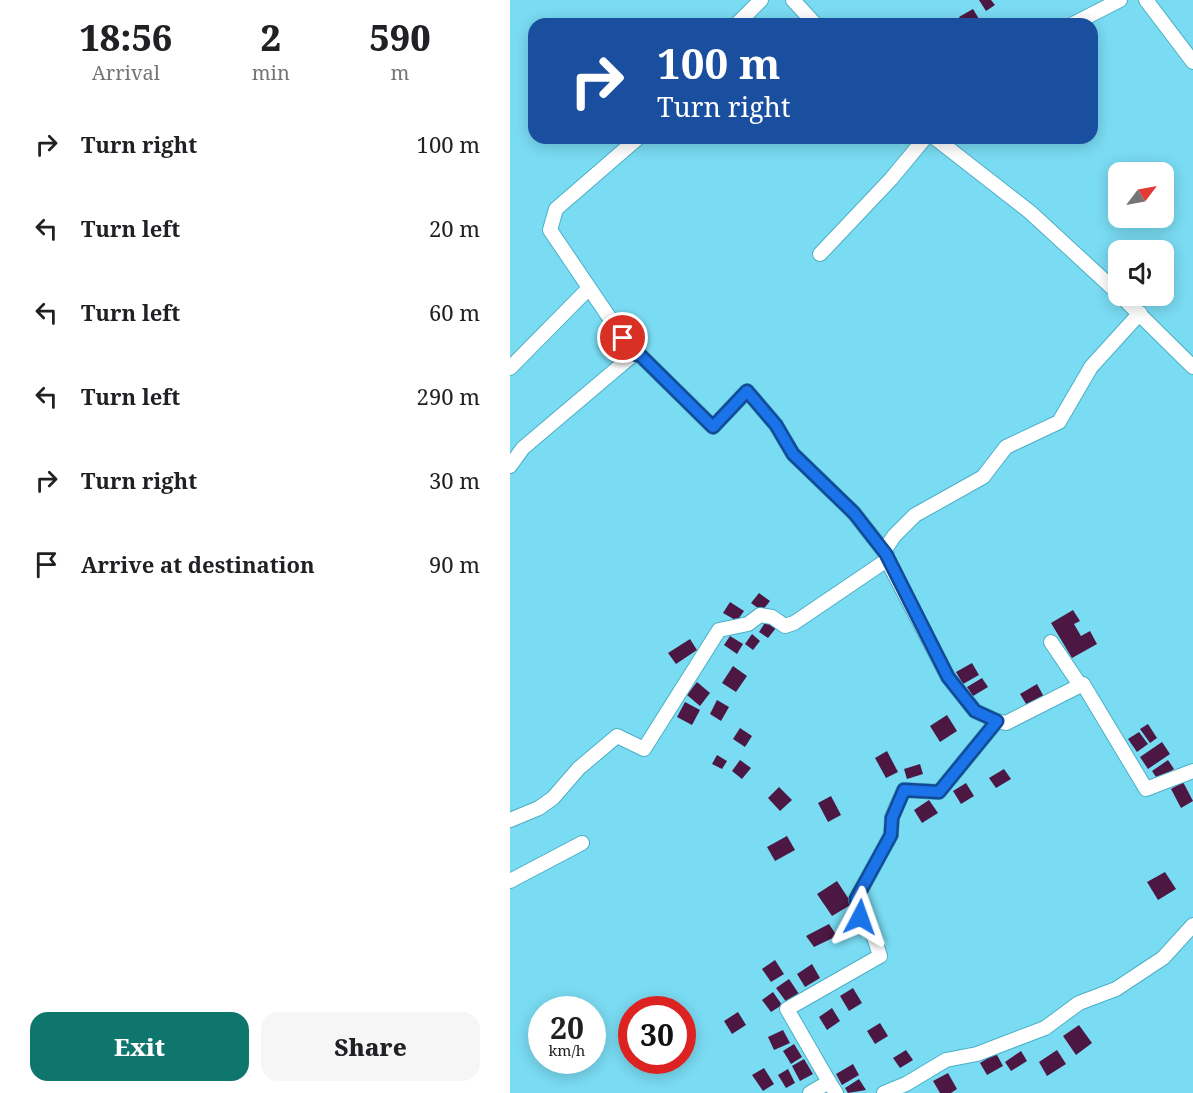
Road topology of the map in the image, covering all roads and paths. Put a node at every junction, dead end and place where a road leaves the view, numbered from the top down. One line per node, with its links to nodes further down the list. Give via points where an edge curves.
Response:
1 (761, 0): 5 (street)
2 (793, 0): 6 (street)
3 (1120, 0): 7 (street)
4 (1146, 0): 8 (street)
5 (743, 18)
6 (810, 18)
7 (1085, 18)
8 (1193, 62)
9 (631, 144): 14 (street, via 556,209 550,230)
10 (920, 144): 12 (street)
11 (943, 144): 13 (street, via 1030,212)
12 (820, 254)
13 (1108, 284)
14 (589, 288): 17 (street); 19 (street)
15 (1132, 306): 16 (street)
16 (1140, 313): 18 (street); 21 (street, via 1092,367 1059,422 1005,447 983,477 915,515 894,536 886,548)
17 (634, 354): 20 (street, via 523,448); 21 (street, via 641,356 713,427 747,391 776,425 793,454 854,513)
18 (1193, 367)
19 (510, 368)
20 (510, 466)
21 (887, 557): 24 (street, via 948,677 975,711); 26 (street, via 785,626 772,617 760,615 748,624 719,630 645,750 617,736 579,768 553,798)
22 (1052, 642): 23 (street)
23 (1080, 686): 24 (street, via 1006,723); 25 (street, via 1083,684 1146,789)
24 (997, 721): 30 (street, via 939,792 904,790 892,818 891,835 856,899 860,917 874,937 880,956 787,1009)
25 (1193, 771)
26 (510, 820)
27 (582, 843): 28 (street)
28 (510, 881)
29 (1193, 925): 32 (street, via 1163,958 1116,989 1079,1003 1045,1028 977,1054 946,1060)
30 (833, 1088): 31 (street)
31 (810, 1093)
32 (884, 1093)

